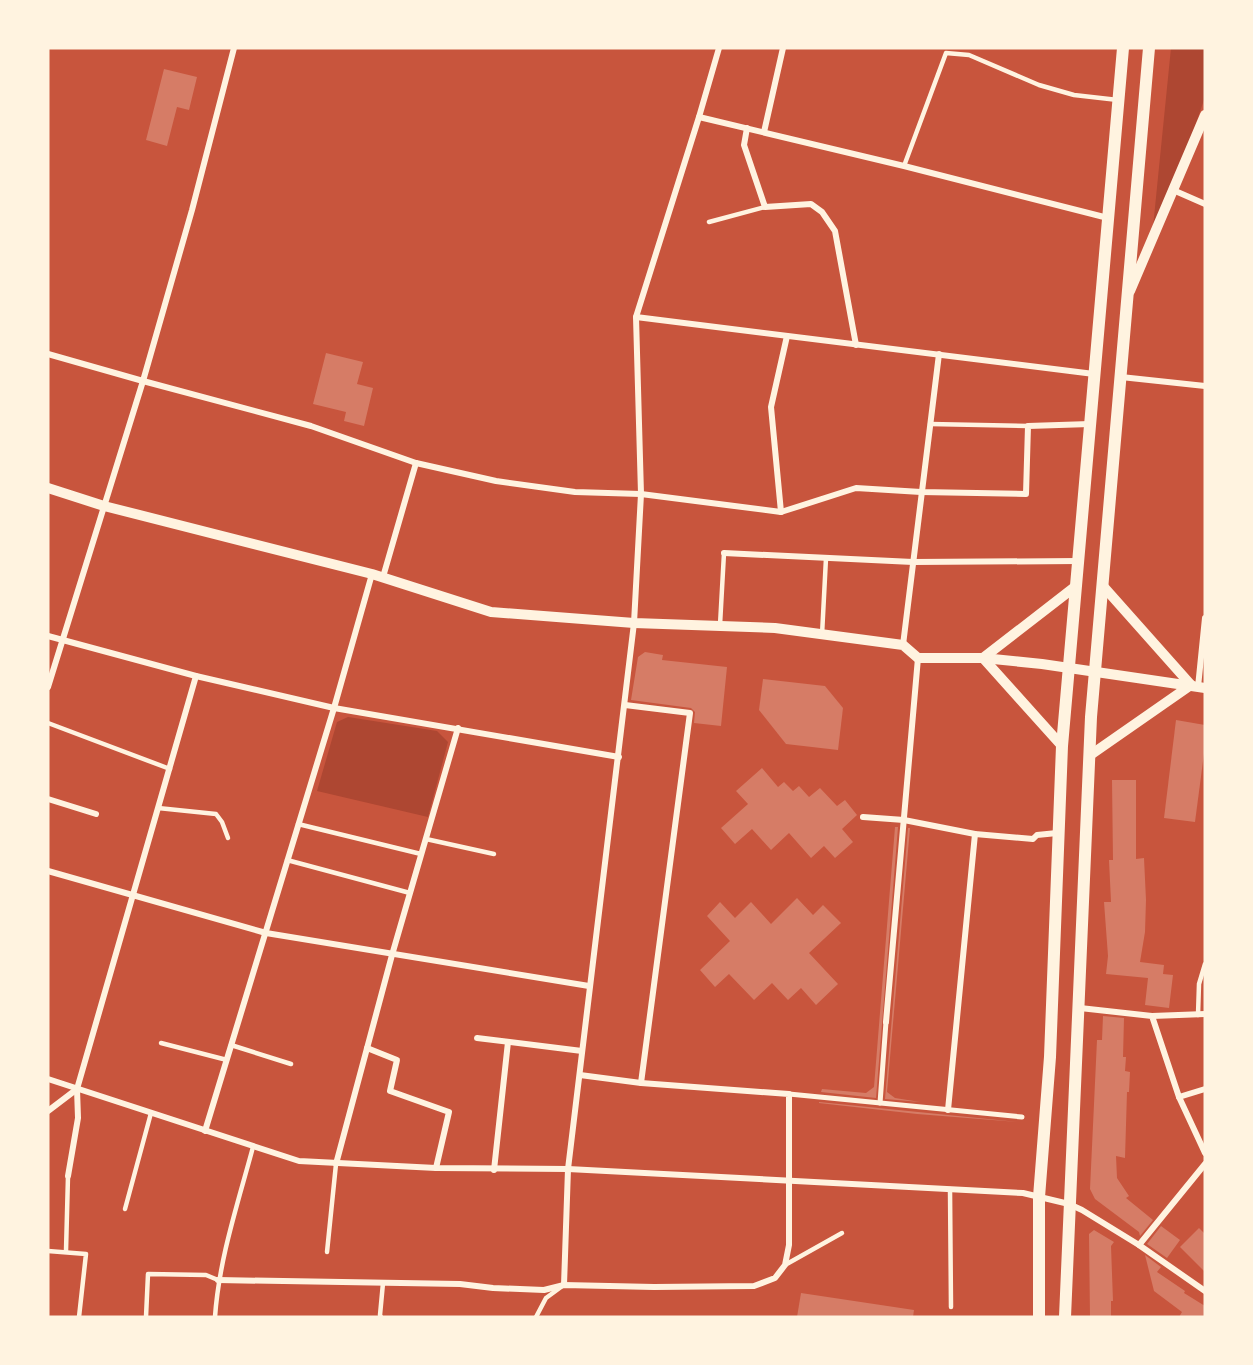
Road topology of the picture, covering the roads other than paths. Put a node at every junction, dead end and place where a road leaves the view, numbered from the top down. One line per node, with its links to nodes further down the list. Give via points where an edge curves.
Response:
1 (234, 48): 25 (street)
2 (719, 48): 8 (street)
3 (783, 48): 10 (street)
4 (1123, 48): 6 (main road)
5 (1149, 48): 17 (main road)
6 (1118, 100): 11 (lane, via 1039,86 969,55 946,53); 15 (main road)
7 (1205, 115): 12 (street)
8 (699, 117): 9 (street); 18 (street)
9 (747, 128): 10 (street); 14 (street, via 744,145)
10 (764, 132): 11 (street)
11 (904, 166): 15 (street)
12 (1173, 190): 13 (street); 17 (street)
13 (1205, 204)
14 (765, 207): 16 (lane); 20 (street, via 812,204 835,231)
15 (1108, 218): 23 (main road)
16 (709, 222)
17 (1128, 297): 24 (main road)
18 (636, 317): 19 (street); 33 (street)
19 (787, 336): 20 (street); 35 (street, via 771,407)
20 (856, 345): 22 (street)
21 (48, 354): 25 (street)
22 (939, 354): 23 (street); 27 (street)
23 (1094, 374): 28 (main road)
24 (1121, 377): 26 (street); 43 (main road)
25 (143, 381): 30 (street, via 311,426); 34 (street)
26 (1205, 386)
27 (930, 424): 29 (lane); 32 (street)
28 (1090, 424): 29 (street); 38 (main road)
29 (1028, 426): 32 (street, via 1026,494)
30 (416, 463): 33 (street, via 496,481 575,492); 41 (street)
31 (48, 488): 34 (street)
32 (921, 492): 35 (street, via 856,488); 39 (street)
33 (641, 494): 35 (street); 45 (street)
34 (104, 506): 40 (street); 49 (street)
35 (781, 512)
36 (724, 553): 37 (street); 46 (lane)
37 (826, 558): 39 (street); 47 (lane)
38 (1078, 561): 39 (street); 42 (main road)
39 (913, 562): 50 (street)
40 (372, 574): 41 (street); 59 (street)
41 (383, 577): 45 (street, via 491,612)
42 (1076, 585): 52 (street); 53 (main road)
43 (1103, 586): 54 (main road); 57 (street)
44 (1205, 618): 57 (street)
45 (634, 623): 46 (street); 58 (street)
46 (720, 625): 47 (street)
47 (822, 635): 50 (street)
48 (48, 636): 49 (street)
49 (64, 641): 55 (street); 56 (street)
50 (903, 645): 51 (street)
51 (918, 658): 52 (street); 70 (street)
52 (983, 658): 53 (street); 62 (street)
53 (1068, 668): 54 (street); 62 (main road)
54 (1096, 672): 57 (street); 63 (main road)
55 (196, 676): 59 (street); 65 (street)
56 (48, 687)
57 (1198, 687): 63 (street)
58 (625, 705): 64 (street); 100 (street, via 690,713)
59 (333, 708): 61 (street); 71 (street)
60 (48, 723): 65 (lane)
61 (458, 728): 64 (street); 75 (street)
62 (1062, 746): 72 (main road)
63 (1089, 756): 86 (main road)
64 (619, 757): 85 (street)
65 (170, 769): 67 (street)
66 (48, 799): 68 (street)
67 (158, 808): 74 (lane, via 216,814); 81 (street)
68 (96, 814)
69 (863, 817): 70 (street)
70 (904, 820): 73 (street); 89 (street)
71 (298, 824): 76 (lane); 78 (street)
72 (1058, 833): 73 (street, via 1033,839); 121 (main road, via 1050,1057)
73 (975, 834): 106 (street)
74 (228, 838)
75 (426, 839): 76 (street); 77 (lane)
76 (421, 854): 80 (street)
77 (494, 854)
78 (287, 861): 80 (lane); 82 (street)
79 (48, 871): 81 (street)
80 (410, 893): 83 (street)
81 (134, 895): 82 (street); 101 (street)
82 (266, 933): 83 (street); 93 (street)
83 (392, 955): 85 (street); 94 (street)
84 (1205, 964): 87 (lane, via 1199,984)
85 (589, 986): 95 (street)
86 (1080, 1008): 88 (street); 122 (main road)
87 (1201, 1015): 88 (street)
88 (1152, 1016): 104 (street)
89 (886, 1022): 105 (street)
90 (477, 1038): 91 (street)
91 (508, 1041): 95 (street); 117 (street)
92 (161, 1043): 96 (lane)
93 (231, 1045): 96 (street); 97 (lane)
94 (367, 1048): 113 (street); 115 (street, via 397,1060 390,1091 449,1112)
95 (582, 1051): 98 (street)
96 (227, 1060): 110 (street)
97 (291, 1064)
98 (580, 1075): 100 (street); 116 (street)
99 (48, 1079): 101 (street)
100 (640, 1083): 103 (street)
101 (77, 1089): 107 (street); 108 (street); 118 (street, via 78,1118)
102 (1205, 1089): 104 (street)
103 (789, 1094): 105 (street); 119 (street)
104 (1179, 1097): 112 (street)
105 (880, 1102): 106 (street)
106 (948, 1110): 109 (street)
107 (48, 1111)
108 (151, 1113): 110 (street); 123 (lane)
109 (1022, 1117)
110 (205, 1131): 111 (street)
111 (253, 1147): 113 (street, via 299,1161); 130 (lane)
112 (1205, 1153)
113 (336, 1164): 115 (street); 128 (lane)
114 (1205, 1164): 125 (street)
115 (436, 1168): 117 (street)
116 (568, 1169): 117 (street); 119 (street); 132 (street)
117 (494, 1170)
118 (68, 1176): 127 (lane)
119 (789, 1180): 120 (street); 129 (street, via 789,1245)
120 (950, 1189): 121 (street); 134 (lane)
121 (1039, 1197): 122 (street); 140 (main road)
122 (1069, 1204): 125 (street); 141 (main road)
123 (125, 1209)
124 (842, 1233): 129 (lane)
125 (1139, 1245): 133 (street)
126 (48, 1251): 127 (lane)
127 (66, 1251): 135 (lane, via 86,1254)
128 (327, 1252)
129 (785, 1265): 132 (street, via 775,1278 754,1286)
130 (218, 1280): 131 (street); 136 (lane, via 206,1275 148,1274); 137 (lane)
131 (383, 1283): 132 (street, via 544,1290); 138 (lane)
132 (564, 1285): 139 (lane, via 546,1298)
133 (1205, 1291)
134 (951, 1307)
135 (79, 1317)
136 (146, 1317)
137 (215, 1317)
138 (381, 1317)
139 (536, 1317)
140 (1039, 1317)
141 (1065, 1317)

